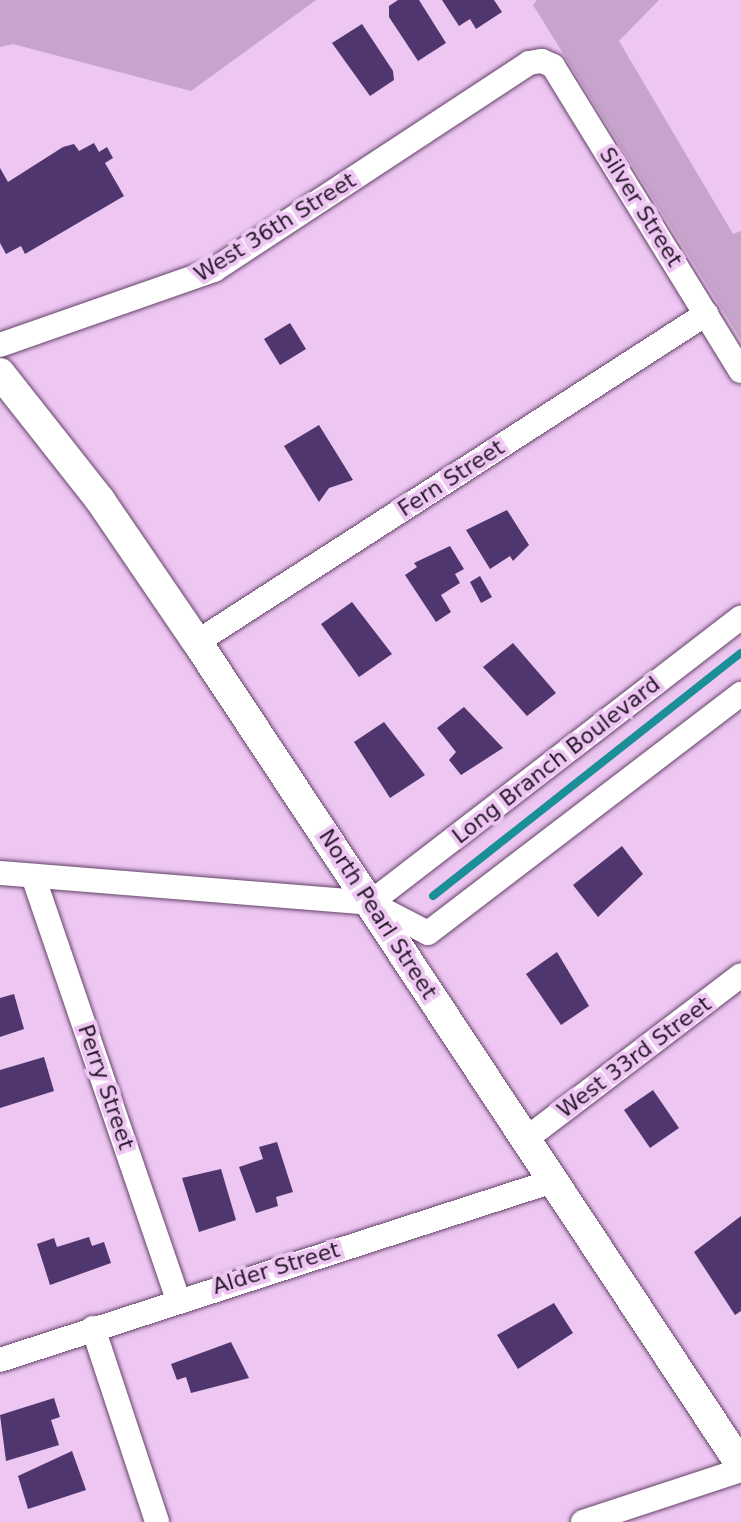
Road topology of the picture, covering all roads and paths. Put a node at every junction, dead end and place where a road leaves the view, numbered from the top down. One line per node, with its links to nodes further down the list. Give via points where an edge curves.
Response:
1 (529, 63): 2 (street, Silver Street, via 553,66); 3 (street, West 36th Street, via 214,270)
2 (706, 314): 4 (street, Silver Street); 7 (street, Fern Street)
3 (0, 345)
4 (741, 371)
5 (0, 373): 7 (street, North Pearl Street, via 100,500)
6 (741, 617): 11 (street, Long Branch Boulevard)
7 (197, 642): 11 (street, North Pearl Street)
8 (741, 694): 11 (street, via 428,933)
9 (0, 873): 10 (street)
10 (33, 876): 11 (street); 15 (street, Perry Street)
11 (370, 903): 13 (street, North Pearl Street)
12 (741, 975): 13 (street, West 33rd Street)
13 (526, 1139): 14 (street, North Pearl Street)
14 (553, 1181): 15 (street, Alder Street); 18 (street, North Pearl Street)
15 (178, 1299): 16 (street, Alder Street)
16 (93, 1328): 17 (street, Alder Street); 20 (street)
17 (0, 1360)
18 (732, 1432): 19 (street, North Pearl Street)
19 (741, 1468): 21 (street)
20 (157, 1522)
21 (583, 1522)

